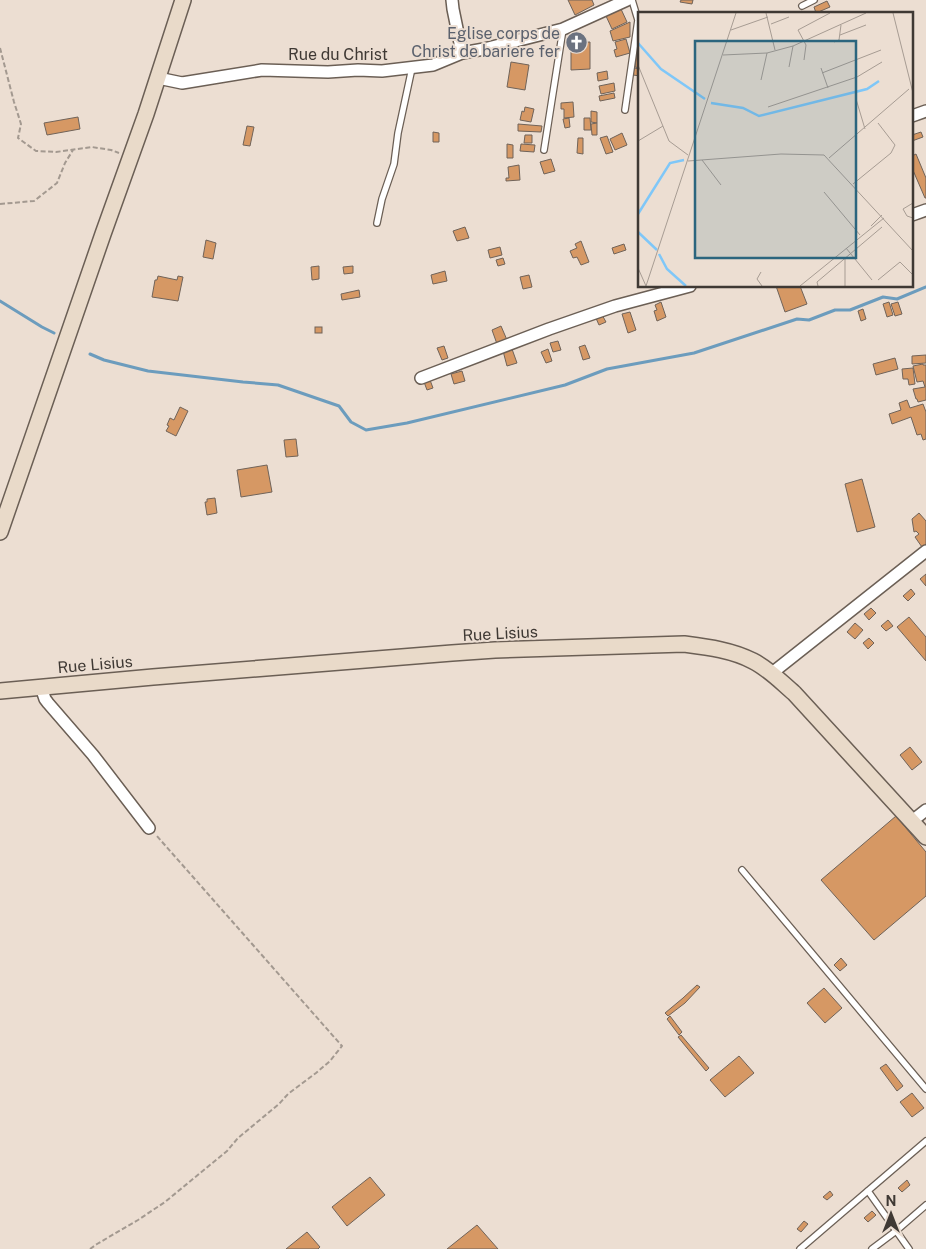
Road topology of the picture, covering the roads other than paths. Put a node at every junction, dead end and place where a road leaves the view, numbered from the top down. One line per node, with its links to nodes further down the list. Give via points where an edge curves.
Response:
1 (183, 0): 10 (street)
2 (452, 0): 8 (street)
3 (627, 0): 7 (street, Rue du Christ)
4 (632, 0): 11 (lane, via 638,20)
5 (814, 0): 6 (lane)
6 (802, 6)
7 (563, 29): 8 (street, Rue du Christ); 14 (lane)
8 (462, 53): 9 (street, Rue du Christ, via 433,65)
9 (412, 68): 10 (street, Rue du Christ, via 382,72 262,70 182,83); 15 (lane, via 394,164)
10 (158, 78): 18 (street)
11 (625, 110)
12 (926, 111): 13 (street)
13 (914, 115)
14 (544, 150)
15 (377, 223)
16 (682, 288): 17 (street, via 615,306)
17 (422, 378)
18 (0, 532)
19 (926, 551): 20 (street)
20 (778, 669): 21 (street, Rue Lisius, via 712,648 684,644 495,650); 24 (street, Rue Lisius, via 794,693)
21 (42, 687): 22 (street, Rue Lisius); 25 (street, via 48,704)
22 (0, 691)
23 (926, 810): 24 (street)
24 (912, 821): 26 (street, Rue Lisius)
25 (149, 828)
26 (926, 837)
27 (742, 870): 28 (lane)
28 (926, 1089)
29 (926, 1141): 30 (lane)
30 (868, 1191): 32 (lane); 33 (lane)
31 (926, 1205): 32 (lane)
32 (896, 1231): 34 (lane); 35 (lane)
33 (800, 1249)
34 (872, 1249)
35 (909, 1249)

